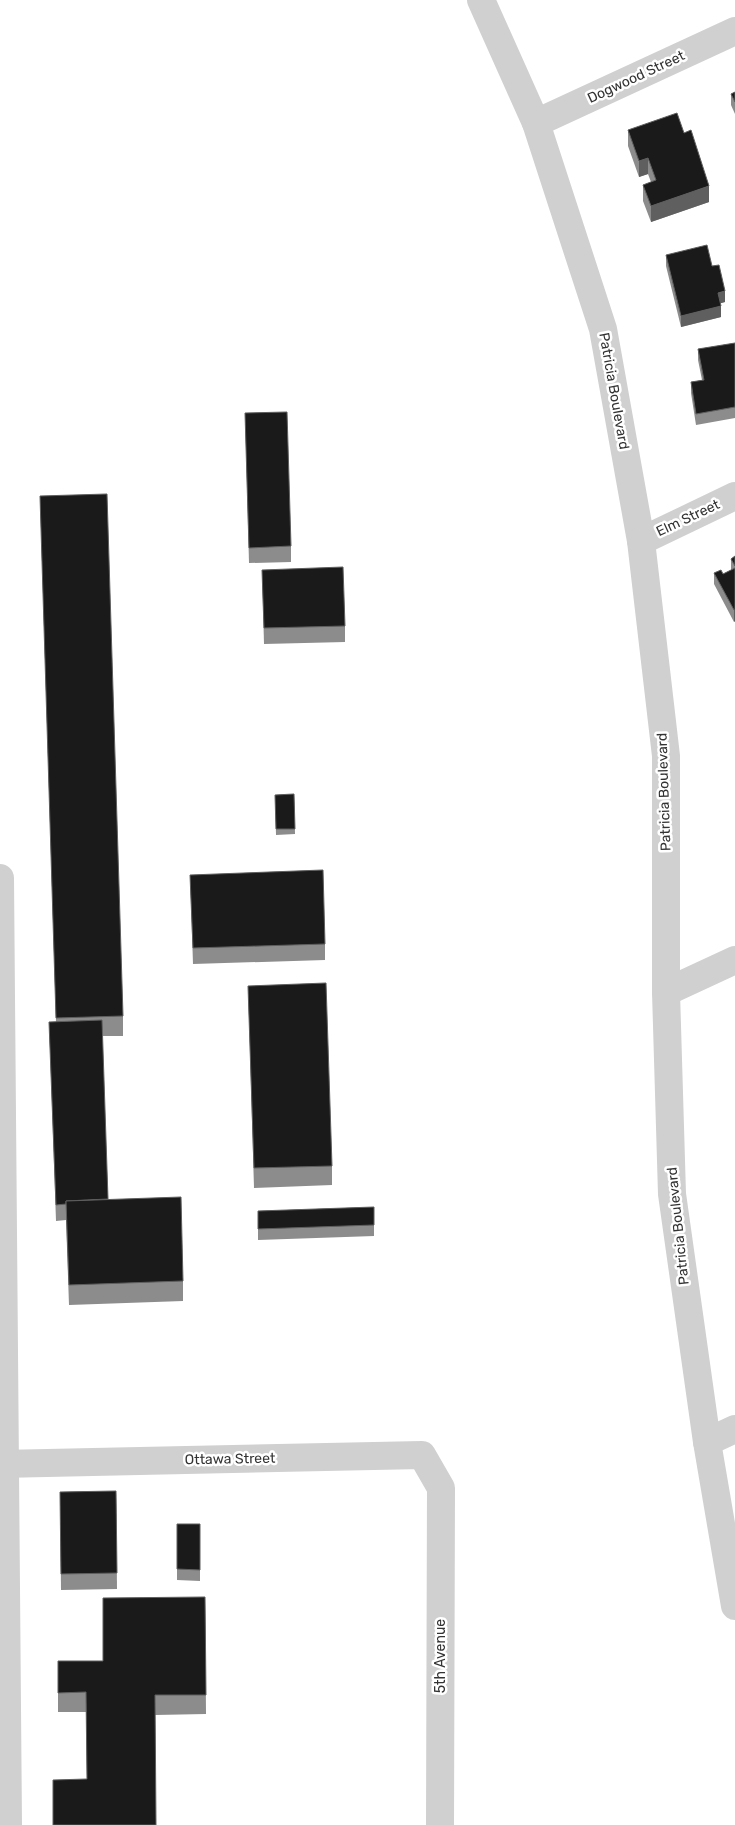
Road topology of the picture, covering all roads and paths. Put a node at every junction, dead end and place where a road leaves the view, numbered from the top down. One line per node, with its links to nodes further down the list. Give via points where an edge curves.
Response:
1 (481, 0): 3 (street, Patricia Boulevard)
2 (735, 31): 3 (street, Dogwood Street)
3 (536, 123): 5 (street, Patricia Boulevard, via 603,329)
4 (735, 496): 5 (street, Elm Street)
5 (641, 541): 9 (street, Patricia Boulevard, via 666,756)
6 (0, 878): 8 (street)
7 (735, 960): 9 (street)
8 (1, 962): 12 (street)
9 (666, 992): 11 (street, Patricia Boulevard, via 672,1194)
10 (735, 1428): 11 (street)
11 (707, 1442): 14 (street, Patricia Boulevard)
12 (3, 1464): 13 (street, Ottawa Street, via 422,1455); 15 (street)
13 (441, 1488): 16 (street, 5th Avenue)
14 (735, 1606)
15 (8, 1825)
16 (440, 1825)

